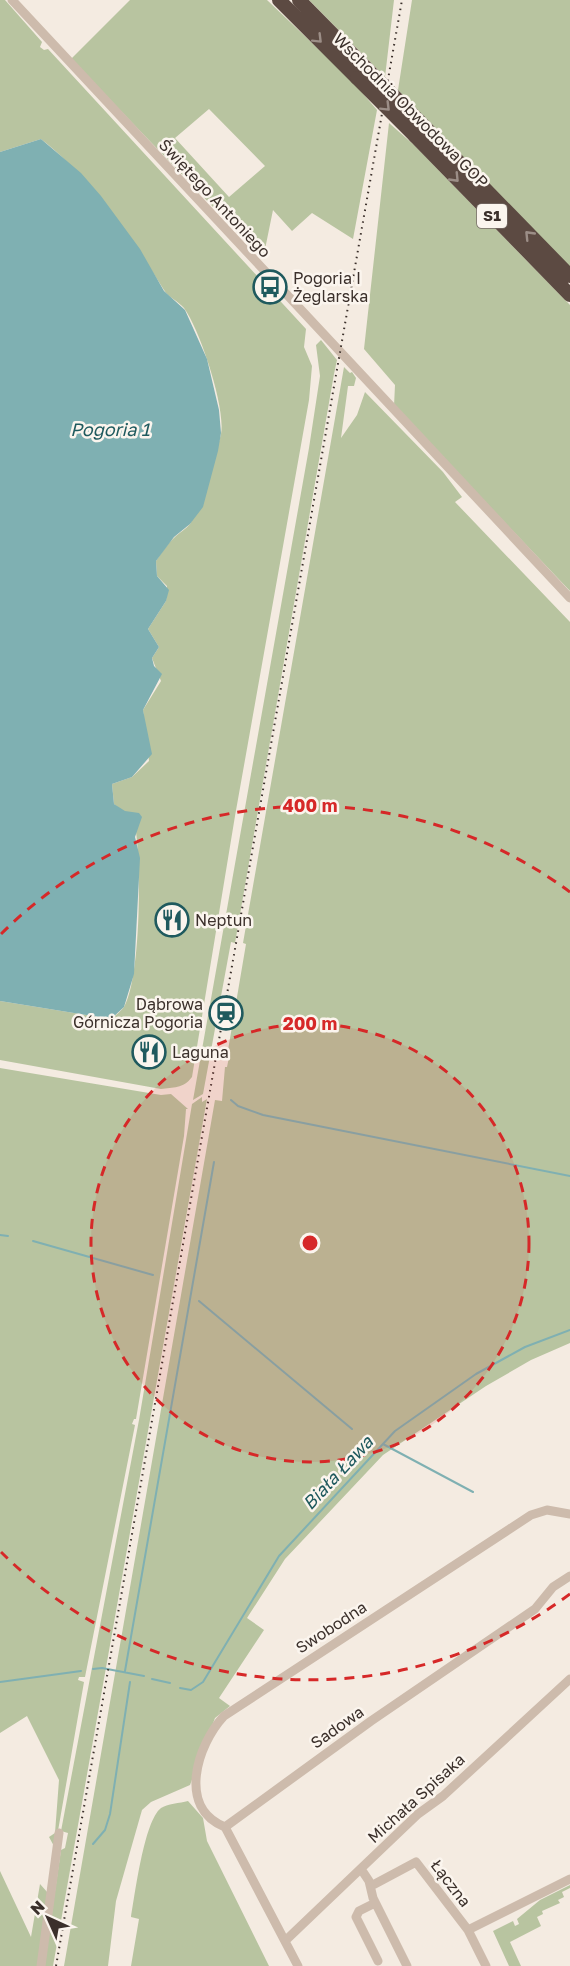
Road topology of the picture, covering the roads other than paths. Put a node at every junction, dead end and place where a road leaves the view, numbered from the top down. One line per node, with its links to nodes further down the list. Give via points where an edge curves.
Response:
1 (12, 0): 7 (street, Świętego Antoniego)
2 (279, 0): 4 (highway, Wschodnia Obwodowa GOP / S1, one-way to 4)
3 (299, 0): 4 (highway, Wschodnia Obwodowa GOP / S1)
4 (361, 72): 5 (highway, Wschodnia Obwodowa GOP / S1, one-way to 4, bridge, via 419,121); 6 (highway, Wschodnia Obwodowa GOP / S1, one-way to 6, bridge, via 415,136)
5 (570, 276)
6 (570, 295)
7 (570, 598)
8 (570, 1514): 11 (street, Swobodna, via 547,1510 531,1515 224,1716 211,1735 196,1785 200,1808)
9 (570, 1576): 11 (street, Sadowa, via 553,1587 535,1609)
10 (570, 1679): 13 (street, Michała Spisaka)
11 (225, 1827): 18 (street)
12 (59, 1833): 20 (street)
13 (361, 1869): 15 (street); 18 (street, Michała Spisaka)
14 (570, 1879): 17 (street, Łączna)
15 (371, 1886): 16 (street); 17 (street, Łączna, via 416,1862)
16 (375, 1903): 19 (street, via 359,1911 356,1917); 22 (street)
17 (468, 1930): 23 (street)
18 (285, 1941): 21 (street)
19 (378, 1961)
20 (41, 1966)
21 (297, 1966)
22 (407, 1966)
23 (486, 1966)

